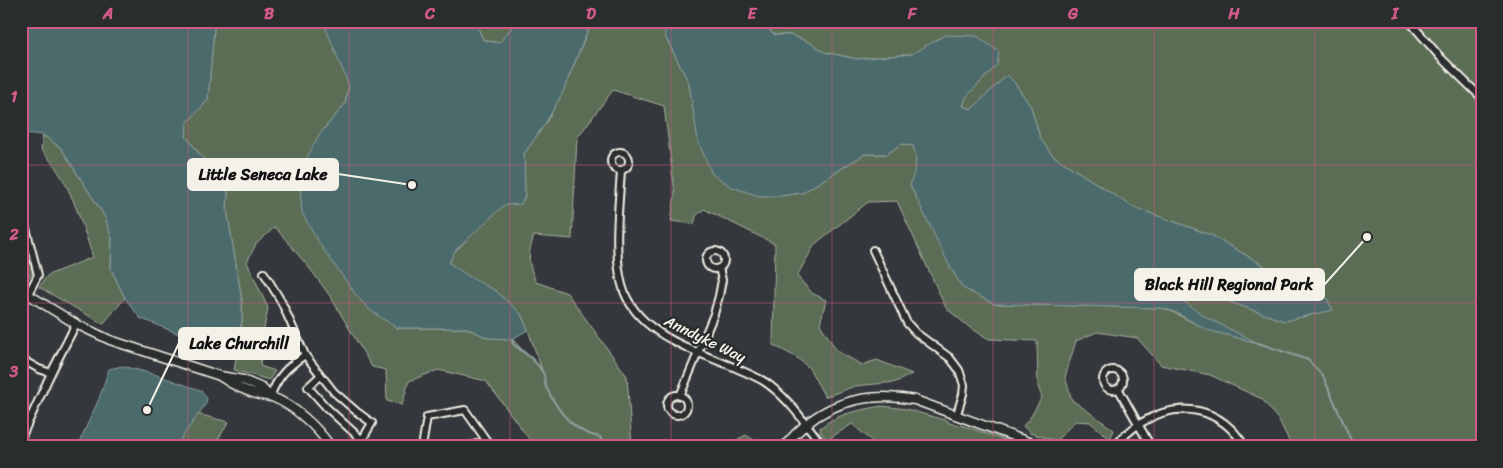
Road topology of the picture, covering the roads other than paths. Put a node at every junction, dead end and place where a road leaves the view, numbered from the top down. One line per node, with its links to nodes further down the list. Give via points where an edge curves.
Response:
1 (1409, 21): 2 (street)
2 (1482, 98)
3 (620, 170): 10 (street, Anndyke Way, via 617,259 622,286 633,308 649,326 670,340)
4 (21, 209): 8 (street, via 38,275)
5 (873, 250): 18 (street, via 906,323 950,358 959,370 964,385)
6 (719, 268): 10 (street, via 722,280 720,296)
7 (264, 273): 11 (street, via 281,301)
8 (25, 292): 9 (street)
9 (76, 324): 13 (street); 16 (street, via 110,340 220,376 259,395)
10 (698, 352): 17 (street); 19 (street, Anndyke Way, via 764,381)
11 (305, 355): 14 (street); 16 (street, via 278,378)
12 (21, 360): 13 (street)
13 (51, 374): 21 (street)
14 (320, 376): 14 (street, via 308,387 362,440 372,423)
15 (1118, 388): 20 (street)
16 (270, 396): 23 (street, via 300,415)
17 (680, 396)
18 (957, 414): 19 (street, via 915,400 873,396 848,401); 28 (street)
19 (806, 423): 26 (street); 27 (street, Anndyke Way)
20 (1138, 425): 29 (street); 30 (street); 31 (street, via 1154,415 1193,410 1218,419 1232,429)
21 (21, 438)
22 (489, 444): 24 (street, via 465,410 427,417); 25 (street)
23 (331, 447)
24 (422, 447)
25 (466, 447)
26 (784, 447)
27 (824, 447)
28 (1042, 447)
29 (1115, 447)
30 (1151, 447)
31 (1245, 447)

